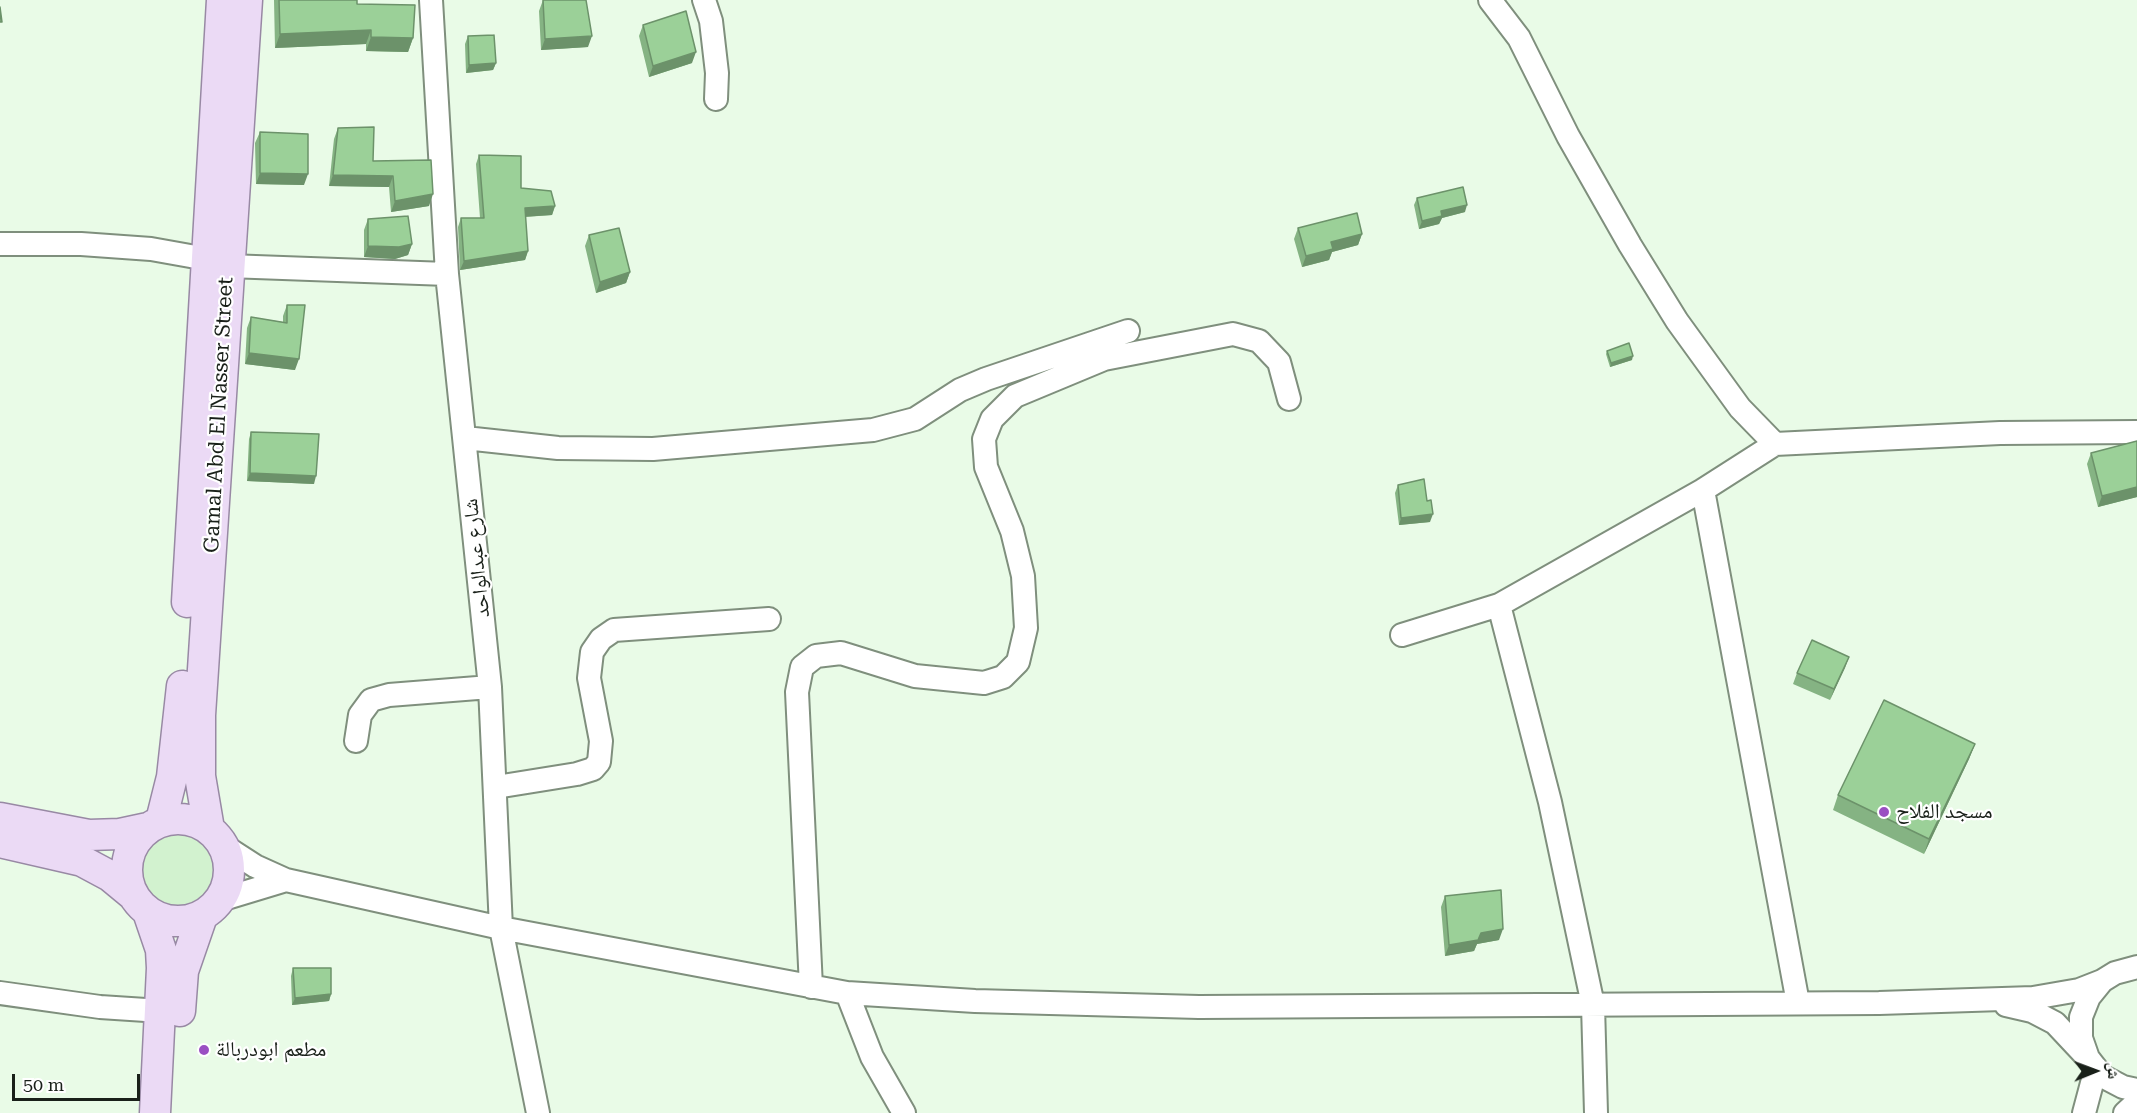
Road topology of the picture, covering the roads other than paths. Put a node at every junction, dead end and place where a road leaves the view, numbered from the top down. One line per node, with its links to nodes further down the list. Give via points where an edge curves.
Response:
1 (222, 0): 8 (main road, Gamal Abd El Nasser Street)
2 (247, 0): 8 (main road, Gamal Abd El Nasser Street)
3 (431, 0): 9 (street, شارع عبدالواحد)
4 (704, 0): 6 (street, via 711,21)
5 (1490, 0): 14 (street, via 1519,38 1568,136 1671,312 1740,408)
6 (716, 99)
7 (0, 244): 8 (street, via 151,249)
8 (218, 262): 9 (street); 23 (main road, Gamal Abd El Nasser Street, via 180,718 172,777); 24 (main road, Gamal Abd El Nasser Street, via 200,715 200,776)
9 (447, 274): 13 (street, شارع عبدالواحد)
10 (1128, 331): 13 (street, via 986,378 915,418 873,430 653,449 558,448)
11 (1289, 399): 32 (street, via 1279,362 1259,341 1233,334 1104,359 1015,396 992,419 984,439 986,467 1012,531 1023,576 1026,628 1018,662 1003,677 984,683 915,676 841,653 816,656 802,667 797,692)
12 (2137, 432): 14 (street, via 2000,433)
13 (465, 438): 19 (street, شارع عبدالواحد)
14 (1775, 444): 15 (street)
15 (1703, 490): 16 (street); 36 (street)
16 (1499, 605): 18 (street); 37 (street, via 1550,802)
17 (769, 619): 21 (street, via 614,630 592,652 590,669 601,741 599,762 593,769 577,774)
18 (1402, 635)
19 (490, 687): 20 (street, via 389,695 371,700 360,715); 21 (street, شارع عبدالواحد)
20 (356, 741)
21 (496, 787): 29 (street, شارع عبدالواحد)
22 (0, 818): 23 (main road, via 89,835 120,834)
23 (154, 825): 24 (main road, via 186,820); 27 (main road, via 135,842 128,859 127,878)
24 (216, 837): 26 (street, via 255,866); 28 (main road, via 229,864 228,883)
25 (0, 842): 27 (main road, via 82,861 110,876)
26 (286, 880): 28 (street); 29 (street)
27 (141, 903): 28 (main road, via 165,920 175,921 184,921); 38 (main road, via 161,950)
28 (211, 908): 43 (main road, via 183,971)
29 (501, 928): 32 (street); 44 (street, شارع عبدالواحد)
30 (2134, 966): 31 (street)
31 (2102, 981): 35 (street, via 2059,994); 39 (street, via 2089,997 2081,1017 2081,1038)
32 (811, 987): 34 (street)
33 (0, 993): 38 (street, via 100,1008)
34 (847, 993): 37 (street, via 1199,1007); 45 (street, via 872,1057)
35 (1987, 1001): 36 (street); 39 (street, via 2032,1011 2055,1023)
36 (1798, 1003): 37 (street)
37 (1593, 1005): 46 (street)
38 (161, 1011): 42 (main road)
39 (2092, 1063): 40 (street, via 2102,1076 2123,1088); 47 (street)
40 (2137, 1090)
41 (2137, 1102): 48 (street)
42 (154, 1113)
43 (175, 1113)
44 (538, 1113)
45 (904, 1113)
46 (1596, 1113)
47 (2084, 1113)
48 (2125, 1113)

